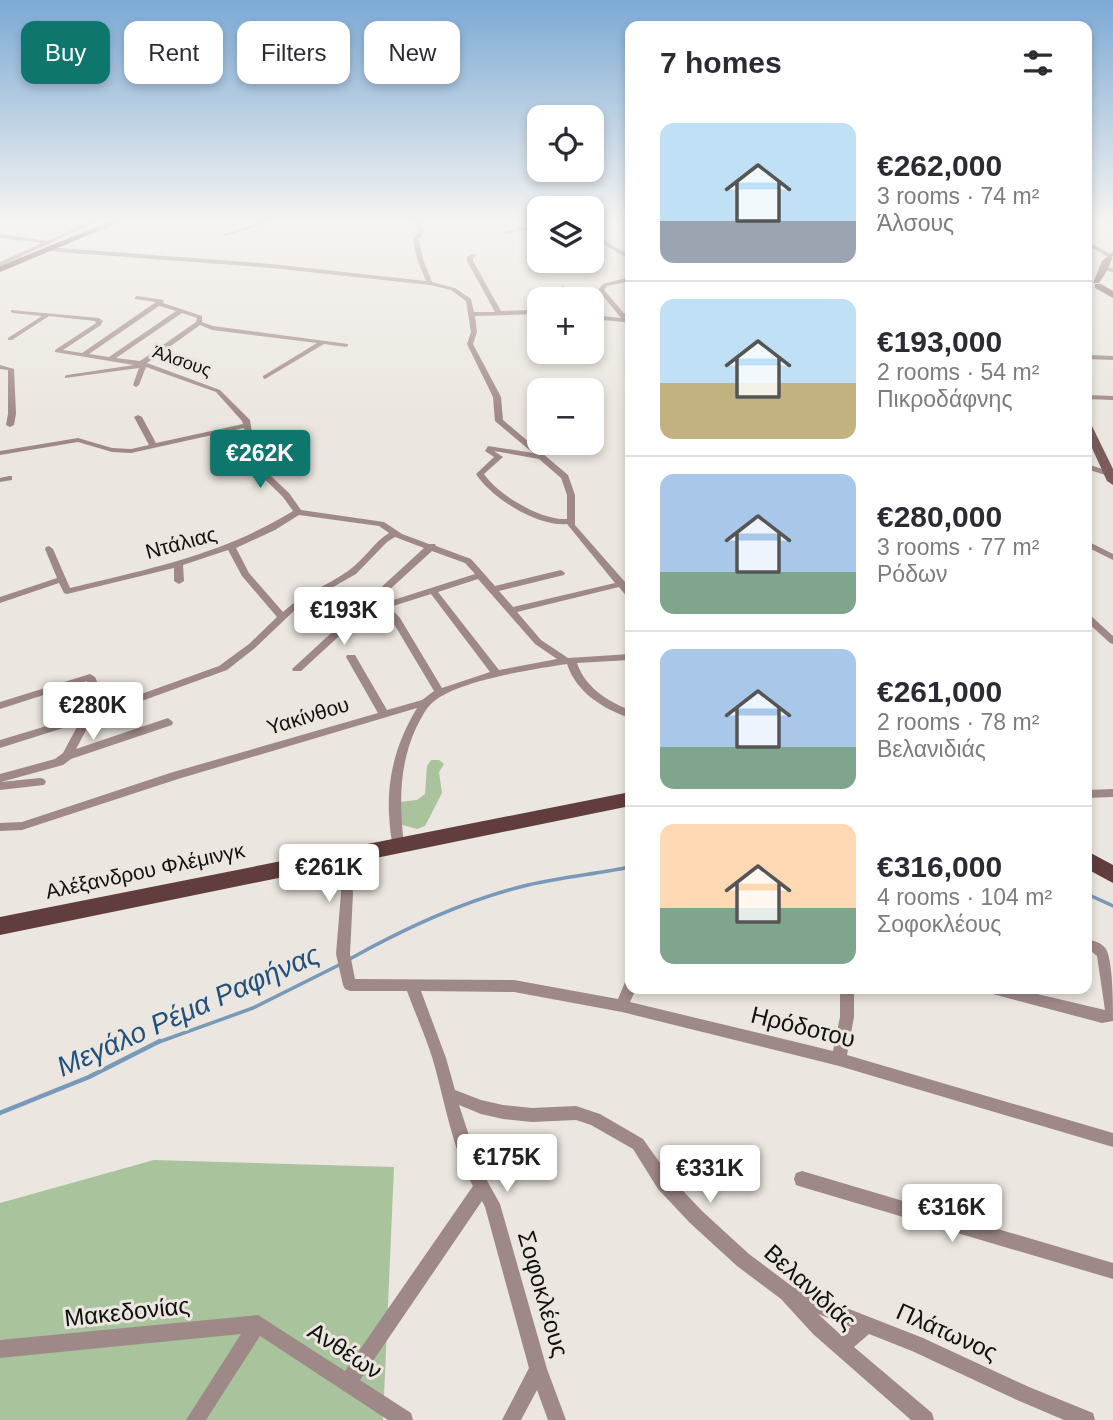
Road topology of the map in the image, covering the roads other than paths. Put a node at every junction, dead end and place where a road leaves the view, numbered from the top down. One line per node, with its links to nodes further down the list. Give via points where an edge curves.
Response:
1 (440, 285): 12 (street, via 469,300)
2 (483, 285): 10 (street)
3 (605, 285): 14 (street, via 601,290)
4 (1095, 285): 5 (street)
5 (1113, 295)
6 (137, 298): 7 (street, via 162,301)
7 (159, 304): 8 (street); 21 (street)
8 (181, 310): 17 (street, via 200,317); 23 (street)
9 (13, 311): 13 (street, Άλσους)
10 (498, 312): 11 (street); 12 (street)
11 (527, 312)
12 (473, 314): 38 (street, via 470,344 497,397 497,418)
13 (47, 315): 18 (street); 21 (street, Άλσους, via 100,321 57,351)
14 (625, 318)
15 (604, 319): 16 (street)
16 (625, 322)
17 (199, 323): 19 (street); 25 (street)
18 (10, 339)
19 (323, 342): 20 (street); 28 (street)
20 (346, 345)
21 (83, 355): 23 (street, Άλσους)
22 (1092, 357): 24 (street)
23 (112, 358): 25 (street, Άλσους)
24 (1113, 358)
25 (144, 364): 27 (street); 29 (street); 34 (street, Άλσους, via 218,391)
26 (0, 366): 33 (street, via 11,369)
27 (67, 377)
28 (265, 377)
29 (136, 385)
30 (1092, 397): 31 (street)
31 (1113, 398)
32 (138, 417): 35 (street)
33 (10, 425)
34 (247, 425): 35 (street); 41 (street, Άλσους, via 254,464)
35 (154, 446): 37 (street, via 125,452 78,440)
36 (1092, 446): 40 (street)
37 (0, 453)
38 (544, 458): 42 (street, via 569,484); 42 (street, via 491,448 489,452 499,457 480,473 486,484 542,518)
39 (1092, 468): 40 (street)
40 (1110, 477)
41 (298, 512): 43 (street, via 370,521); 46 (street, Ντάλιας)
42 (569, 521): 54 (street)
43 (394, 533): 44 (street); 62 (street, via 353,572 307,596)
44 (432, 546): 51 (street, via 468,561); 59 (street)
45 (1092, 546): 48 (street)
46 (231, 547): 49 (street, Ντάλιας); 62 (street, via 253,584)
47 (49, 549): 52 (street)
48 (1113, 556)
49 (178, 563): 52 (street, Ντάλιας, via 67,592); 53 (street)
50 (561, 573): 56 (street)
51 (481, 575): 56 (street); 57 (street)
52 (61, 579): 58 (street)
53 (179, 581)
54 (622, 584): 55 (street); 61 (street)
55 (625, 588)
56 (494, 589): 61 (street)
57 (433, 591): 60 (street); 69 (street)
58 (0, 600)
59 (372, 602): 60 (street); 68 (street)
60 (384, 606): 70 (street)
61 (510, 611): 67 (street, via 538,642)
62 (282, 617): 73 (street, via 223,668)
63 (1092, 623): 64 (street)
64 (1113, 641)
65 (351, 657): 75 (street)
66 (625, 657): 67 (street, Υακίνθου)
67 (569, 661): 69 (street, Υακίνθου); 74 (street, via 582,684)
68 (297, 669)
69 (497, 674): 70 (street, Υακίνθου)
70 (440, 692): 71 (street, Υακίνθου)
71 (426, 702): 75 (street, Υακίνθου); 87 (street, via 399,754 393,810)
72 (0, 706): 73 (street, via 90,677)
73 (104, 709): 76 (street)
74 (625, 711)
75 (383, 713): 86 (street, Υακίνθου, via 30,824)
76 (89, 715): 78 (street); 79 (street)
77 (167, 722): 79 (street)
78 (0, 744)
79 (67, 756): 80 (street)
80 (0, 778)
81 (40, 782): 82 (street)
82 (0, 786)
83 (1113, 793): 84 (street)
84 (1092, 794)
85 (625, 800): 87 (main road, Αλέξανδρου Φλέμινγκ)
86 (0, 827)
87 (398, 844): 88 (main road, Αλέξανδρου Φλέμινγκ)
88 (344, 855): 91 (main road, Αλέξανδρου Φλέμινγκ); 93 (street, Ηρόδοτου, via 343,960 350,985)
89 (1092, 862): 90 (main road)
90 (1113, 875)
91 (0, 926)
92 (1092, 946): 96 (street, via 1103,954 1109,1016)
93 (412, 985): 97 (street, Ηρόδοτου, via 514,986); 99 (street, Σοφοκλέους)
94 (627, 994): 97 (street)
95 (848, 994): 98 (street)
96 (1013, 994)
97 (622, 1006): 98 (street, Ηρόδοτου)
98 (839, 1059): 100 (street, Ηρόδοτου)
99 (448, 1094): 102 (street, Σοφοκλέους); 104 (street, Βελανιδιάς, via 503,1112 576,1113 638,1144 696,1217)
100 (1113, 1140)
101 (803, 1179): 103 (street)
102 (482, 1187): 109 (street, Σοφοκλέους, via 492,1204); 110 (street)
103 (1113, 1271)
104 (786, 1293): 106 (street, Πλάτωνος); 107 (street, Βελανιδιάς)
105 (258, 1324): 108 (street, Μακεδονίας); 110 (street, Ανθέων); 111 (street)
106 (868, 1324): 107 (street); 116 (street, Πλάτωνος)
107 (840, 1346): 115 (street, Βελανιδιάς)
108 (0, 1349)
109 (538, 1369): 113 (street); 114 (street, Σοφοκλέους)
110 (348, 1382): 112 (street, Ανθέων)
111 (195, 1420)
112 (404, 1420)
113 (511, 1420)
114 (556, 1420)
115 (925, 1420)
116 (1086, 1420)

